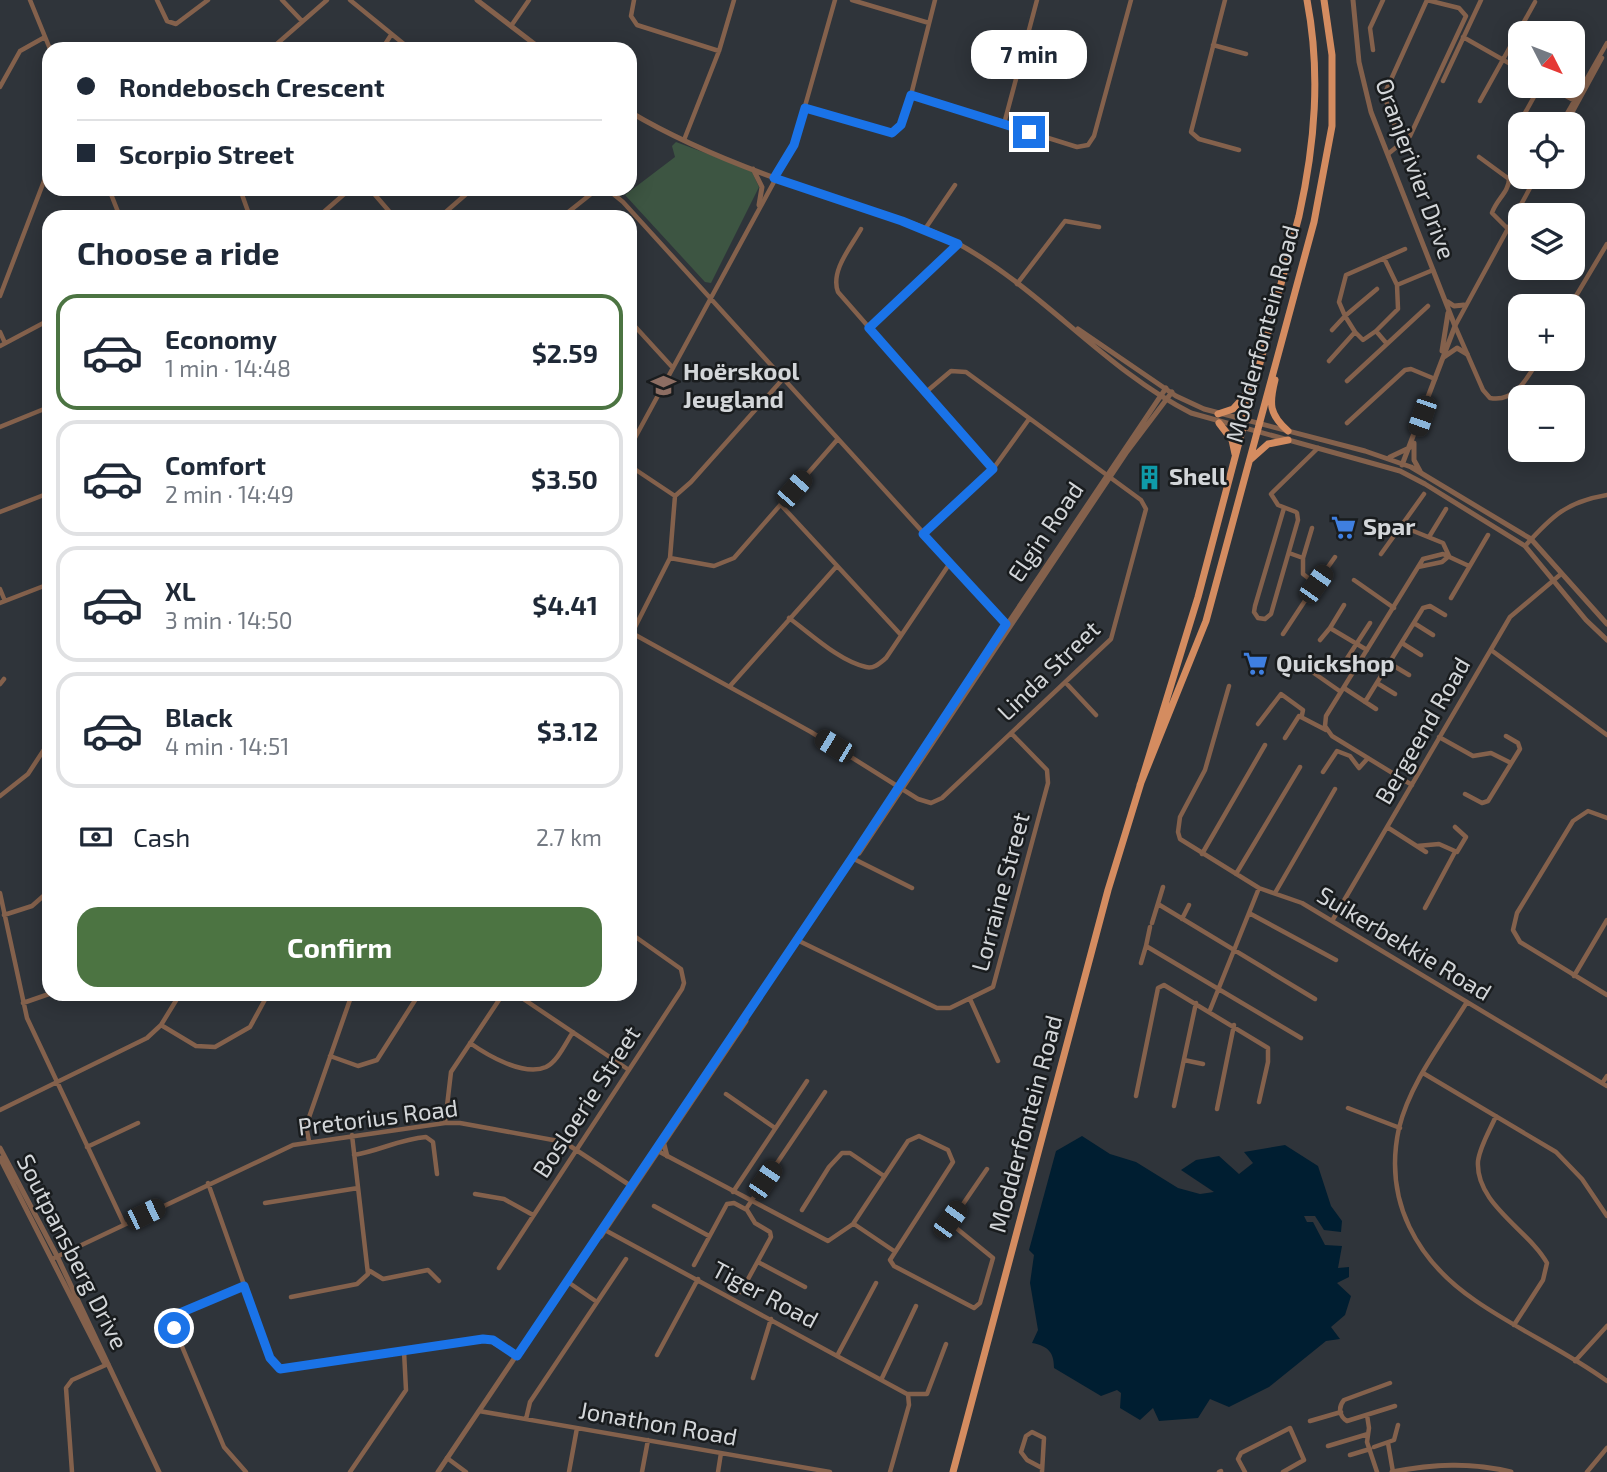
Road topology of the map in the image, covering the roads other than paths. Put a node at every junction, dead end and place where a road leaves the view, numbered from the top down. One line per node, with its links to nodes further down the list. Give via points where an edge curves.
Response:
1 (30, 0): 28 (street)
2 (158, 0): 3 (street, via 167,21 176,24)
3 (208, 0)
4 (282, 0): 24 (street)
5 (327, 0): 24 (street)
6 (350, 0): 27 (street)
7 (477, 0): 26 (street)
8 (529, 0): 26 (street)
9 (634, 0): 39 (street, via 631,16 637,25)
10 (734, 0): 39 (street)
11 (835, 0): 49 (street)
12 (852, 0): 25 (street)
13 (935, 0): 25 (street)
14 (1037, 0): 52 (street)
15 (1132, 0): 52 (street, via 1094,136 1083,147)
16 (1225, 0): 36 (street)
17 (1307, 0): 115 (main road, Modderfontein Road, via 1316,89 1310,162)
18 (1324, 0): 93 (main road, Modderfontein Road, via 1332,55 1332,126 1319,201)
19 (1353, 0): 56 (street, Oranjerivier Drive, via 1364,90)
20 (1383, 0): 38 (street, via 1370,28)
21 (1427, 0): 54 (street, via 1384,96); 54 (street, via 1459,8 1465,16)
22 (1481, 0): 29 (street)
23 (1535, 2): 41 (street)
24 (302, 21): 31 (street)
25 (929, 23): 45 (street)
26 (511, 26): 34 (street)
27 (391, 35): 32 (street); 33 (street)
28 (45, 37): 30 (street); 44 (street, via 20,51)
29 (1463, 37): 41 (street); 43 (street)
30 (47, 42)
31 (279, 42)
32 (386, 42)
33 (400, 42)
34 (532, 42)
35 (1607, 43): 48 (street)
36 (1213, 44): 40 (street); 55 (street, via 1191,128 1196,137)
37 (1607, 49): 48 (street)
38 (1373, 50)
39 (719, 51): 53 (street)
40 (1246, 54)
41 (1503, 61): 42 (street); 47 (street)
42 (1508, 64)
43 (1443, 81)
44 (0, 87)
45 (911, 95): 49 (street, via 901,125 892,133); 52 (street)
46 (1570, 98): 48 (street)
47 (1480, 101)
48 (1576, 101): 50 (street)
49 (805, 108): 59 (street, via 794,145)
50 (1570, 112)
51 (637, 116): 53 (street)
52 (1004, 124)
53 (684, 140): 58 (street)
54 (1402, 146): 56 (street)
55 (1239, 150)
56 (1388, 155): 83 (street, Oranjerivier Drive)
57 (1479, 157): 76 (street, via 1509,179 1492,213)
58 (752, 168): 59 (street); 68 (street, via 761,183)
59 (774, 178): 68 (street); 78 (street)
60 (955, 185): 78 (street)
61 (42, 186): 88 (street)
62 (1528, 189): 76 (street)
63 (342, 196): 69 (street)
64 (376, 196): 70 (street)
65 (464, 196): 71 (street)
66 (586, 196): 72 (street)
67 (615, 196): 73 (street)
68 (760, 205): 89 (street)
69 (326, 210)
70 (388, 210)
71 (448, 210)
72 (570, 210)
73 (628, 210)
74 (637, 220): 89 (street)
75 (1099, 227): 84 (street, via 1065,221)
76 (1507, 228): 92 (street)
77 (861, 229): 98 (street, via 838,271 836,286)
78 (925, 229): 79 (street)
79 (958, 244): 84 (street); 98 (street)
80 (1607, 244): 87 (street)
81 (1405, 249): 82 (street)
82 (1384, 258): 85 (street); 94 (street, via 1346,275 1339,302)
83 (1433, 270): 85 (street); 90 (street, Oranjerivier Drive)
84 (1016, 285): 96 (street)
85 (1397, 285): 101 (street, via 1398,309)
86 (1377, 289): 94 (street)
87 (1577, 294)
88 (0, 296)
89 (710, 298): 109 (street); 113 (street)
90 (1446, 303): 92 (street); 97 (street, Oranjerivier Drive); 110 (street, via 1447,328)
91 (1428, 306): 104 (street)
92 (1464, 306): 97 (street)
93 (1289, 315): 123 (main road, Modderfontein Road); 130 (main road, via 1270,402 1274,418)
94 (1345, 316): 100 (street); 103 (street)
95 (42, 324): 105 (street)
96 (1069, 324): 116 (street); 119 (street)
97 (1455, 326): 106 (street); 108 (street)
98 (869, 328): 117 (street)
99 (637, 329): 109 (street)
100 (1332, 330)
101 (1376, 331): 103 (street, via 1363,340); 104 (street)
102 (0, 332): 105 (street)
103 (1355, 332): 107 (street)
104 (1387, 344): 114 (street)
105 (3, 345)
106 (1467, 354): 108 (street, via 1452,349); 111 (street, via 1483,390 1495,399 1519,389)
107 (1329, 360)
108 (1440, 362): 110 (street)
109 (673, 368): 129 (street)
110 (1438, 370): 112 (street)
111 (1531, 371)
112 (1435, 379): 124 (street, via 1405,370); 128 (street)
113 (782, 380): 131 (street); 146 (street)
114 (1347, 381)
115 (1256, 382): 121 (main road, via 1240,404); 125 (main road, Modderfontein Road)
116 (1166, 388): 118 (street); 119 (street, Elgin Road)
117 (926, 392): 122 (street, Linda Street, via 947,373 960,370); 138 (street)
118 (1172, 393): 119 (street, Elgin Road); 121 (street)
119 (1163, 398): 121 (street); 142 (street, Elgin Road)
120 (42, 410): 126 (street)
121 (1218, 418): 125 (street); 135 (main road, via 1232,440)
122 (1029, 419): 138 (street); 142 (street, Linda Street)
123 (1258, 422): 125 (street); 127 (main road, Modderfontein Road); 130 (street)
124 (1347, 423)
125 (1244, 424): 127 (street); 135 (main road, Modderfontein Road)
126 (0, 427)
127 (1255, 432): 130 (street); 137 (main road, Modderfontein Road)
128 (1416, 433): 132 (street); 141 (street, via 1414,460)
129 (637, 434)
130 (1288, 435): 133 (street); 134 (street); 137 (main road, via 1263,447)
131 (837, 440): 147 (street); 153 (street)
132 (1411, 446): 134 (street, via 1400,455); 136 (street)
133 (1318, 448): 140 (street); 148 (street, via 1273,491 1274,502)
134 (1387, 457): 136 (street)
135 (1236, 458): 228 (main road, Modderfontein Road)
136 (1403, 462): 140 (street); 141 (street)
137 (1248, 463): 228 (main road, Modderfontein Road, via 1196,651)
138 (993, 469): 153 (street)
139 (637, 471): 146 (street)
140 (1400, 471): 157 (street)
141 (1421, 472): 156 (street)
142 (1108, 476): 186 (street, Elgin Road); 203 (street, Linda Street, via 1141,500 1146,513 1114,636)
143 (1424, 494): 151 (street)
144 (1607, 495): 156 (street, via 1572,503)
145 (42, 496): 150 (street)
146 (675, 496): 162 (street)
147 (780, 505): 162 (street, via 734,558 724,563 713,566); 166 (street)
148 (1284, 508): 158 (street, via 1298,516); 158 (street, via 1255,606 1258,618 1271,614)
149 (1446, 509): 155 (street)
150 (0, 512)
151 (1401, 526): 155 (street); 159 (street)
152 (1312, 528): 163 (street)
153 (923, 534): 164 (street)
154 (1488, 536): 165 (street)
155 (1429, 537): 160 (street, via 1446,546)
156 (1531, 539): 157 (street); 168 (street)
157 (1525, 546): 169 (street)
158 (1289, 553): 163 (street)
159 (1381, 554)
160 (1449, 556): 165 (street); 167 (street, via 1443,562); 167 (street, via 1435,554)
161 (1335, 557): 171 (street)
162 (670, 558): 182 (street)
163 (1303, 558): 171 (street, via 1304,573)
164 (950, 563): 186 (street); 190 (street)
165 (1469, 566): 174 (street)
166 (836, 567): 181 (street); 190 (street)
167 (1417, 567): 178 (street)
168 (1561, 575): 169 (street, Bergeend Road); 177 (street)
169 (1555, 579): 179 (street); 197 (street, Bergeend Road, via 1510,617)
170 (1354, 580): 178 (street)
171 (1316, 584): 188 (street)
172 (42, 587): 175 (street)
173 (0, 589): 175 (street)
174 (1451, 598)
175 (2, 602)
176 (1344, 605): 187 (street)
177 (1589, 607): 179 (street); 185 (street)
178 (1394, 608): 196 (street)
179 (1580, 613): 193 (street)
180 (1445, 615): 184 (street, via 1426,606)
181 (789, 618): 190 (street, via 865,667 880,664); 205 (street)
182 (637, 621)
183 (1370, 623): 195 (street)
184 (1414, 623): 191 (street); 194 (street)
185 (1607, 624)
186 (1007, 625): 227 (street, Elgin Road)
187 (1330, 628): 192 (street); 195 (street)
188 (1283, 634)
189 (637, 635): 205 (street)
190 (901, 635)
191 (1433, 635)
192 (1320, 640)
193 (1607, 640)
194 (1402, 643): 198 (street); 200 (street)
195 (1357, 644): 196 (street); 199 (street)
196 (1367, 650): 207 (street)
197 (1491, 650): 216 (street); 218 (street, Bergeend Road)
198 (1421, 655)
199 (1344, 663)
200 (1390, 663): 202 (street); 204 (street)
201 (1301, 664): 207 (street)
202 (1409, 675)
203 (1066, 683): 211 (street); 215 (street, Linda Street)
204 (1377, 683): 208 (street); 209 (street)
205 (730, 686): 227 (street)
206 (1229, 686): 238 (street, Suikerbekkie Road, via 1205,770 1180,817 1180,839)
207 (1342, 690): 209 (street); 214 (street, via 1326,716)
208 (1395, 694)
209 (1365, 702): 210 (street)
210 (1376, 709)
211 (1096, 715)
212 (1302, 715): 213 (street, via 1303,710 1281,694); 214 (street); 219 (street)
213 (1258, 724)
214 (1326, 728): 222 (street)
215 (1011, 733): 227 (street, Linda Street, via 937,802 925,802); 265 (street, Lorraine Street, via 1043,766 1048,783 996,983)
216 (1607, 735)
217 (1506, 736): 223 (street, via 1520,746)
218 (1439, 737): 223 (street, via 1476,757 1491,753); 226 (street, Bergeend Road)
219 (1285, 738)
220 (1265, 745): 238 (street)
221 (42, 752): 231 (street, via 27,774)
222 (1368, 758): 225 (street, via 1359,768 1340,750); 226 (street)
223 (1511, 764): 230 (street, via 1485,803)
224 (1300, 767): 240 (street)
225 (1323, 772)
226 (1412, 785): 233 (street, Bergeend Road)
227 (901, 787): 239 (street, Elgin Road)
228 (1139, 788): 396 (main road, Modderfontein Road)
229 (1335, 789): 245 (street)
230 (1465, 794)
231 (0, 796)
232 (1607, 818): 261 (street, via 1588,811 1578,815 1513,922 1520,943)
233 (1387, 827): 235 (street); 254 (street, Bergeend Road)
234 (1455, 827): 237 (street, via 1466,837)
235 (1417, 846): 236 (street); 237 (street, via 1439,844)
236 (1426, 852)
237 (1455, 852): 249 (street)
238 (1202, 854): 240 (street, Suikerbekkie Road)
239 (854, 859): 242 (street); 256 (street, Elgin Road)
240 (1236, 874): 243 (street, Suikerbekkie Road)
241 (1163, 887): 247 (street)
242 (912, 888)
243 (1259, 888): 245 (street, Suikerbekkie Road); 250 (street)
244 (0, 893): 251 (street)
245 (1275, 893): 254 (street, Suikerbekkie Road)
246 (42, 897): 251 (street, via 32,906)
247 (1158, 904): 252 (street); 257 (street)
248 (1189, 905): 252 (street)
249 (1425, 908)
250 (1249, 913): 258 (street); 259 (street)
251 (4, 915): 274 (street)
252 (1182, 919): 258 (street)
253 (1607, 920): 261 (street)
254 (1332, 921): 273 (street, Suikerbekkie Road)
255 (637, 938): 286 (street, Bosloerie Street, via 676,964 684,983)
256 (798, 941): 265 (street, Lorraine Street, via 937,1008); 307 (street, Elgin Road); 311 (street, Elgin Road)
257 (1146, 946): 260 (street); 262 (street)
258 (1234, 950): 262 (street); 266 (street)
259 (1336, 960)
260 (1141, 963)
261 (1574, 976): 263 (street)
262 (1218, 990): 276 (street); 280 (street)
263 (1607, 995)
264 (42, 996): 274 (street)
265 (971, 999): 284 (street)
266 (1315, 999)
267 (175, 1001): 277 (street)
268 (264, 1001): 277 (street, via 250,1027 215,1047 196,1046)
269 (350, 1001): 282 (street)
270 (415, 1001): 282 (street, via 377,1060 358,1066)
271 (498, 1001): 281 (street)
272 (526, 1001): 279 (street)
273 (1467, 1002): 287 (street); 291 (street, Suikerbekkie Road)
274 (23, 1003): 290 (street)
275 (1196, 1003): 276 (street); 283 (street); 294 (street, via 1164,985 1158,988)
276 (1210, 1010): 278 (street)
277 (160, 1025): 290 (street, via 147,1038)
278 (1234, 1025): 295 (street, via 1268,1048); 298 (street)
279 (573, 1032): 281 (street, via 555,1059 541,1068 500,1062); 286 (street)
280 (1301, 1038)
281 (470, 1043): 302 (street, via 451,1072)
282 (330, 1056): 306 (street, via 306,1126)
283 (1184, 1060): 285 (street); 296 (street)
284 (998, 1061)
285 (1203, 1064)
286 (629, 1070): 310 (street, Bosloerie Street)
287 (1423, 1073): 300 (street); 304 (street)
288 (1607, 1076): 291 (street)
289 (807, 1081): 303 (street)
290 (57, 1083): 299 (street); 308 (street)
291 (1605, 1084)
292 (825, 1092): 323 (street)
293 (726, 1094): 303 (street)
294 (1136, 1096)
295 (1259, 1102)
296 (1174, 1106)
297 (1348, 1108): 304 (street)
298 (1217, 1109)
299 (0, 1110)
300 (1496, 1116): 329 (street, via 1565,1160); 352 (street, via 1481,1150 1480,1175 1495,1203 1547,1263 1543,1280)
301 (138, 1122): 308 (street)
302 (445, 1123): 305 (street, Pretorius Road); 310 (street, Pretorius Road, via 558,1140)
303 (775, 1128): 321 (street)
304 (1399, 1128): 352 (street, via 1398,1198 1418,1247 1451,1283)
305 (352, 1135): 306 (street, Pretorius Road); 312 (street)
306 (309, 1141): 318 (street, Pretorius Road)
307 (664, 1144): 311 (street, Elgin Road); 313 (street)
308 (87, 1147): 330 (street)
309 (0, 1148): 335 (street, Soutpansberg Drive)
310 (577, 1148): 319 (street, Pretorius Road); 328 (street, Bosloerie Street)
311 (657, 1151): 313 (street); 319 (street, Elgin Road)
312 (354, 1155): 316 (street, via 426,1137 433,1142); 320 (street)
313 (667, 1156): 321 (street)
314 (0, 1158): 335 (street, Soutpansberg Drive)
315 (987, 1169): 334 (street, via 950,1223 993,1258 977,1307 894,1266 890,1260)
316 (437, 1174)
317 (884, 1176): 327 (street, via 850,1153 842,1153); 331 (street); 334 (street, via 916,1135 954,1157)
318 (208, 1184): 330 (street, Pretorius Road); 345 (street)
319 (633, 1187): 332 (street, Elgin Road)
320 (358, 1188): 324 (street); 340 (street)
321 (733, 1192): 323 (street)
322 (475, 1194): 328 (street, via 504,1199)
323 (751, 1202): 326 (street); 331 (street, via 826,1241)
324 (265, 1203)
325 (654, 1206): 333 (street)
326 (746, 1209): 333 (street, via 729,1203); 337 (street, via 755,1223 771,1234)
327 (802, 1210)
328 (533, 1215): 339 (street, Bosloerie Street)
329 (1607, 1216)
330 (124, 1224): 335 (street, Pretorius Road)
331 (853, 1224): 334 (street)
332 (604, 1229): 341 (street, Tiger Road); 343 (street, Elgin Road)
333 (709, 1236): 338 (street)
334 (894, 1251)
335 (54, 1258): 360 (street, Soutpansberg Drive)
336 (626, 1259): 349 (street)
337 (758, 1262): 346 (street); 347 (street)
338 (694, 1265)
339 (499, 1268)
340 (369, 1270): 342 (street, via 383,1279 428,1269); 348 (street, via 357,1284)
341 (698, 1279): 351 (street, Tiger Road); 357 (street)
342 (439, 1281)
343 (568, 1282): 349 (street); 358 (street, Elgin Road)
344 (876, 1283): 356 (street)
345 (244, 1286): 355 (street, via 270,1358 280,1369); 387 (street, via 185,1310 173,1325 225,1447)
346 (805, 1287)
347 (741, 1292)
348 (291, 1297)
349 (597, 1302): 370 (street, via 530,1402)
350 (916, 1306): 362 (street)
351 (771, 1319): 356 (street, Tiger Road); 361 (street)
352 (1514, 1325): 359 (street)
353 (1607, 1326): 359 (street)
354 (946, 1344): 365 (street, via 929,1392)
355 (404, 1351): 358 (street, via 486,1339); 388 (street, via 406,1390)
356 (838, 1354): 362 (street, Tiger Road)
357 (657, 1355)
358 (517, 1356): 367 (street, Elgin Road)
359 (1575, 1362): 363 (street)
360 (107, 1364): 385 (street, via 72,1380 66,1388); 386 (street, Soutpansberg Drive)
361 (753, 1378)
362 (882, 1378): 365 (street, Tiger Road)
363 (1607, 1381)
364 (1390, 1383): 368 (street, via 1344,1399)
365 (907, 1394): 395 (street, via 909,1405)
366 (1395, 1406): 369 (street)
367 (479, 1411): 370 (street, Jonathon Road); 382 (street, Elgin Road)
368 (1341, 1412): 369 (street, via 1348,1421); 371 (street)
369 (1367, 1415): 374 (street)
370 (526, 1419): 373 (street, Jonathon Road)
371 (1310, 1421)
372 (1398, 1425): 376 (street, via 1397,1437)
373 (577, 1428): 375 (street, Jonathon Road); 391 (street)
374 (1368, 1434): 377 (street); 378 (street)
375 (648, 1440): 380 (street, Jonathon Road); 392 (street)
376 (1388, 1443): 378 (street); 400 (street)
377 (1328, 1446)
378 (1372, 1448): 381 (street); 399 (street)
379 (1607, 1448): 402 (street)
380 (721, 1453): 383 (street, Jonathon Road); 393 (street)
381 (1350, 1455)
382 (447, 1458): 389 (street, Elgin Road); 390 (street)
383 (792, 1469): 394 (street, Jonathon Road)
384 (1042, 1470): 384 (street, via 1021,1452 1032,1432 1044,1438)
385 (72, 1472)
386 (159, 1472)
387 (246, 1472)
388 (350, 1472)
389 (438, 1472)
390 (466, 1472)
391 (569, 1472)
392 (642, 1472)
393 (718, 1472)
394 (830, 1472)
395 (890, 1472)
396 (953, 1472)
397 (1245, 1472): 398 (street, via 1238,1459 1241,1453 1290,1428 1304,1460)
398 (1283, 1472)
399 (1377, 1472)
400 (1393, 1472): 401 (street, via 1465,1464)
401 (1511, 1472)
402 (1587, 1472)

